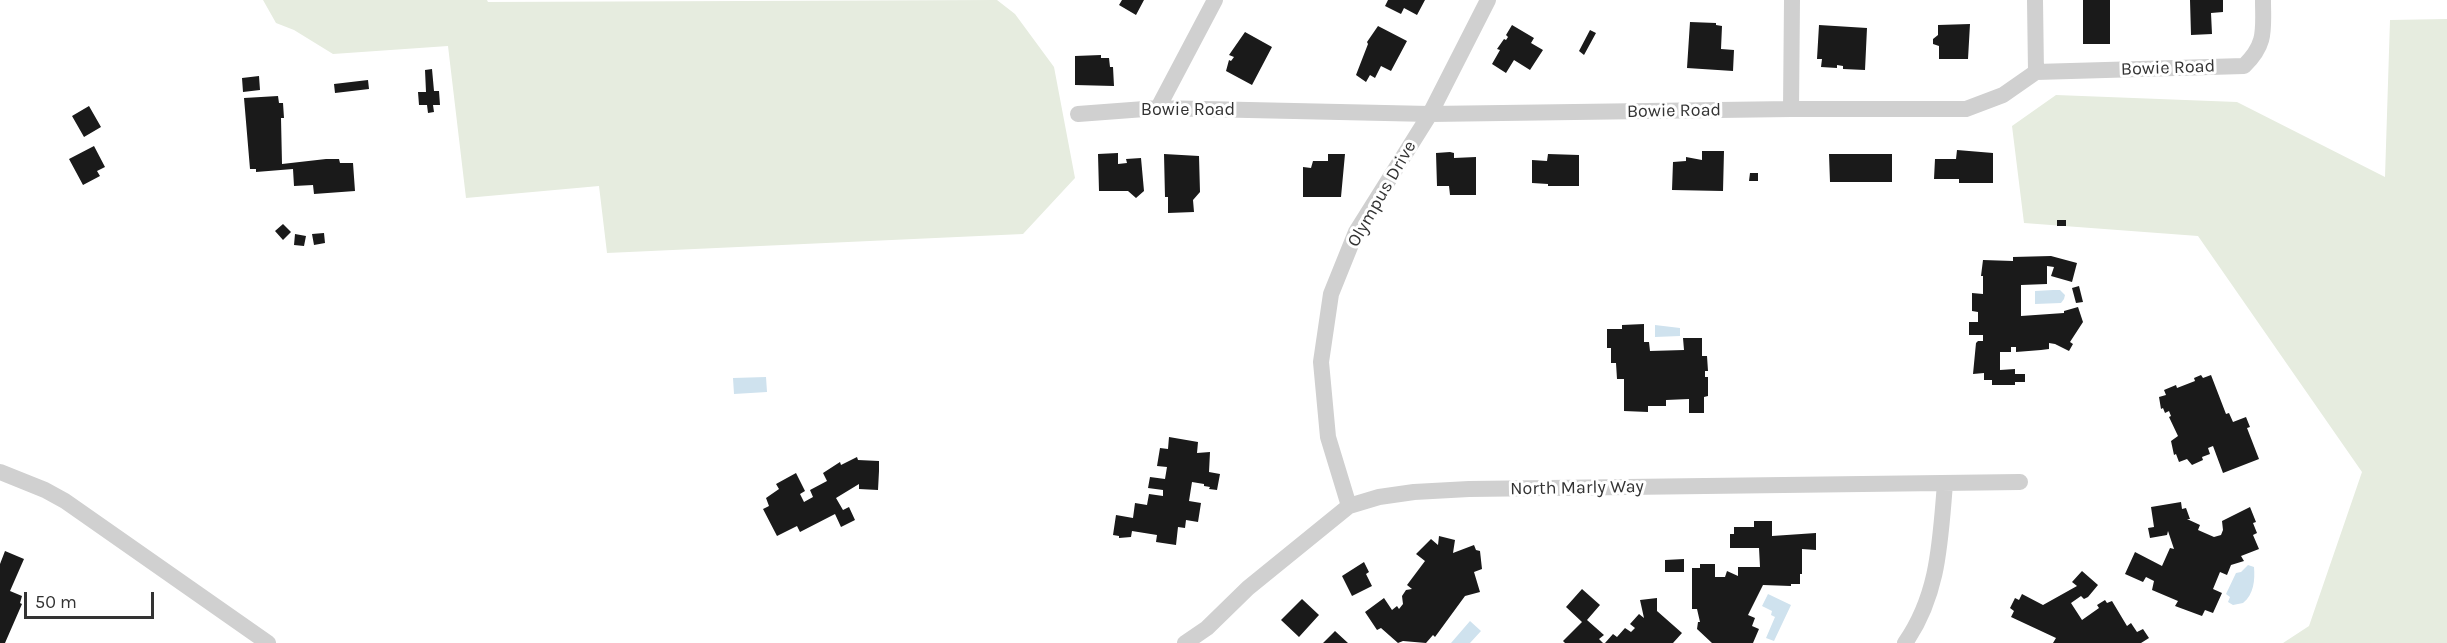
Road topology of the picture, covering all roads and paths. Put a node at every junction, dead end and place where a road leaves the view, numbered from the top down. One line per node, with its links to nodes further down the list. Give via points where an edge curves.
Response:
1 (1215, 0): 7 (street)
2 (1488, 0): 10 (street, Olympus Drive)
3 (1792, 0): 8 (street)
4 (2035, 0): 6 (street)
5 (2263, 0): 6 (street, Bowie Road, via 2263,40 2244,66)
6 (2036, 72): 8 (street, Bowie Road, via 2003,95 1966,109)
7 (1158, 108): 9 (street, Bowie Road); 10 (street, Bowie Road)
8 (1791, 109): 10 (street, Bowie Road)
9 (1078, 114)
10 (1430, 114): 14 (street, Olympus Drive, via 1356,232 1331,294 1321,362 1328,437)
11 (0, 472): 15 (street, via 65,501)
12 (2020, 482): 13 (street, North Marly Way)
13 (1945, 484): 14 (street, North Marly Way, via 1469,489 1414,492); 17 (street, via 1939,560 1921,615)
14 (1349, 506): 16 (street, North Marly Way)
15 (268, 643)
16 (1185, 643)
17 (1905, 643)

